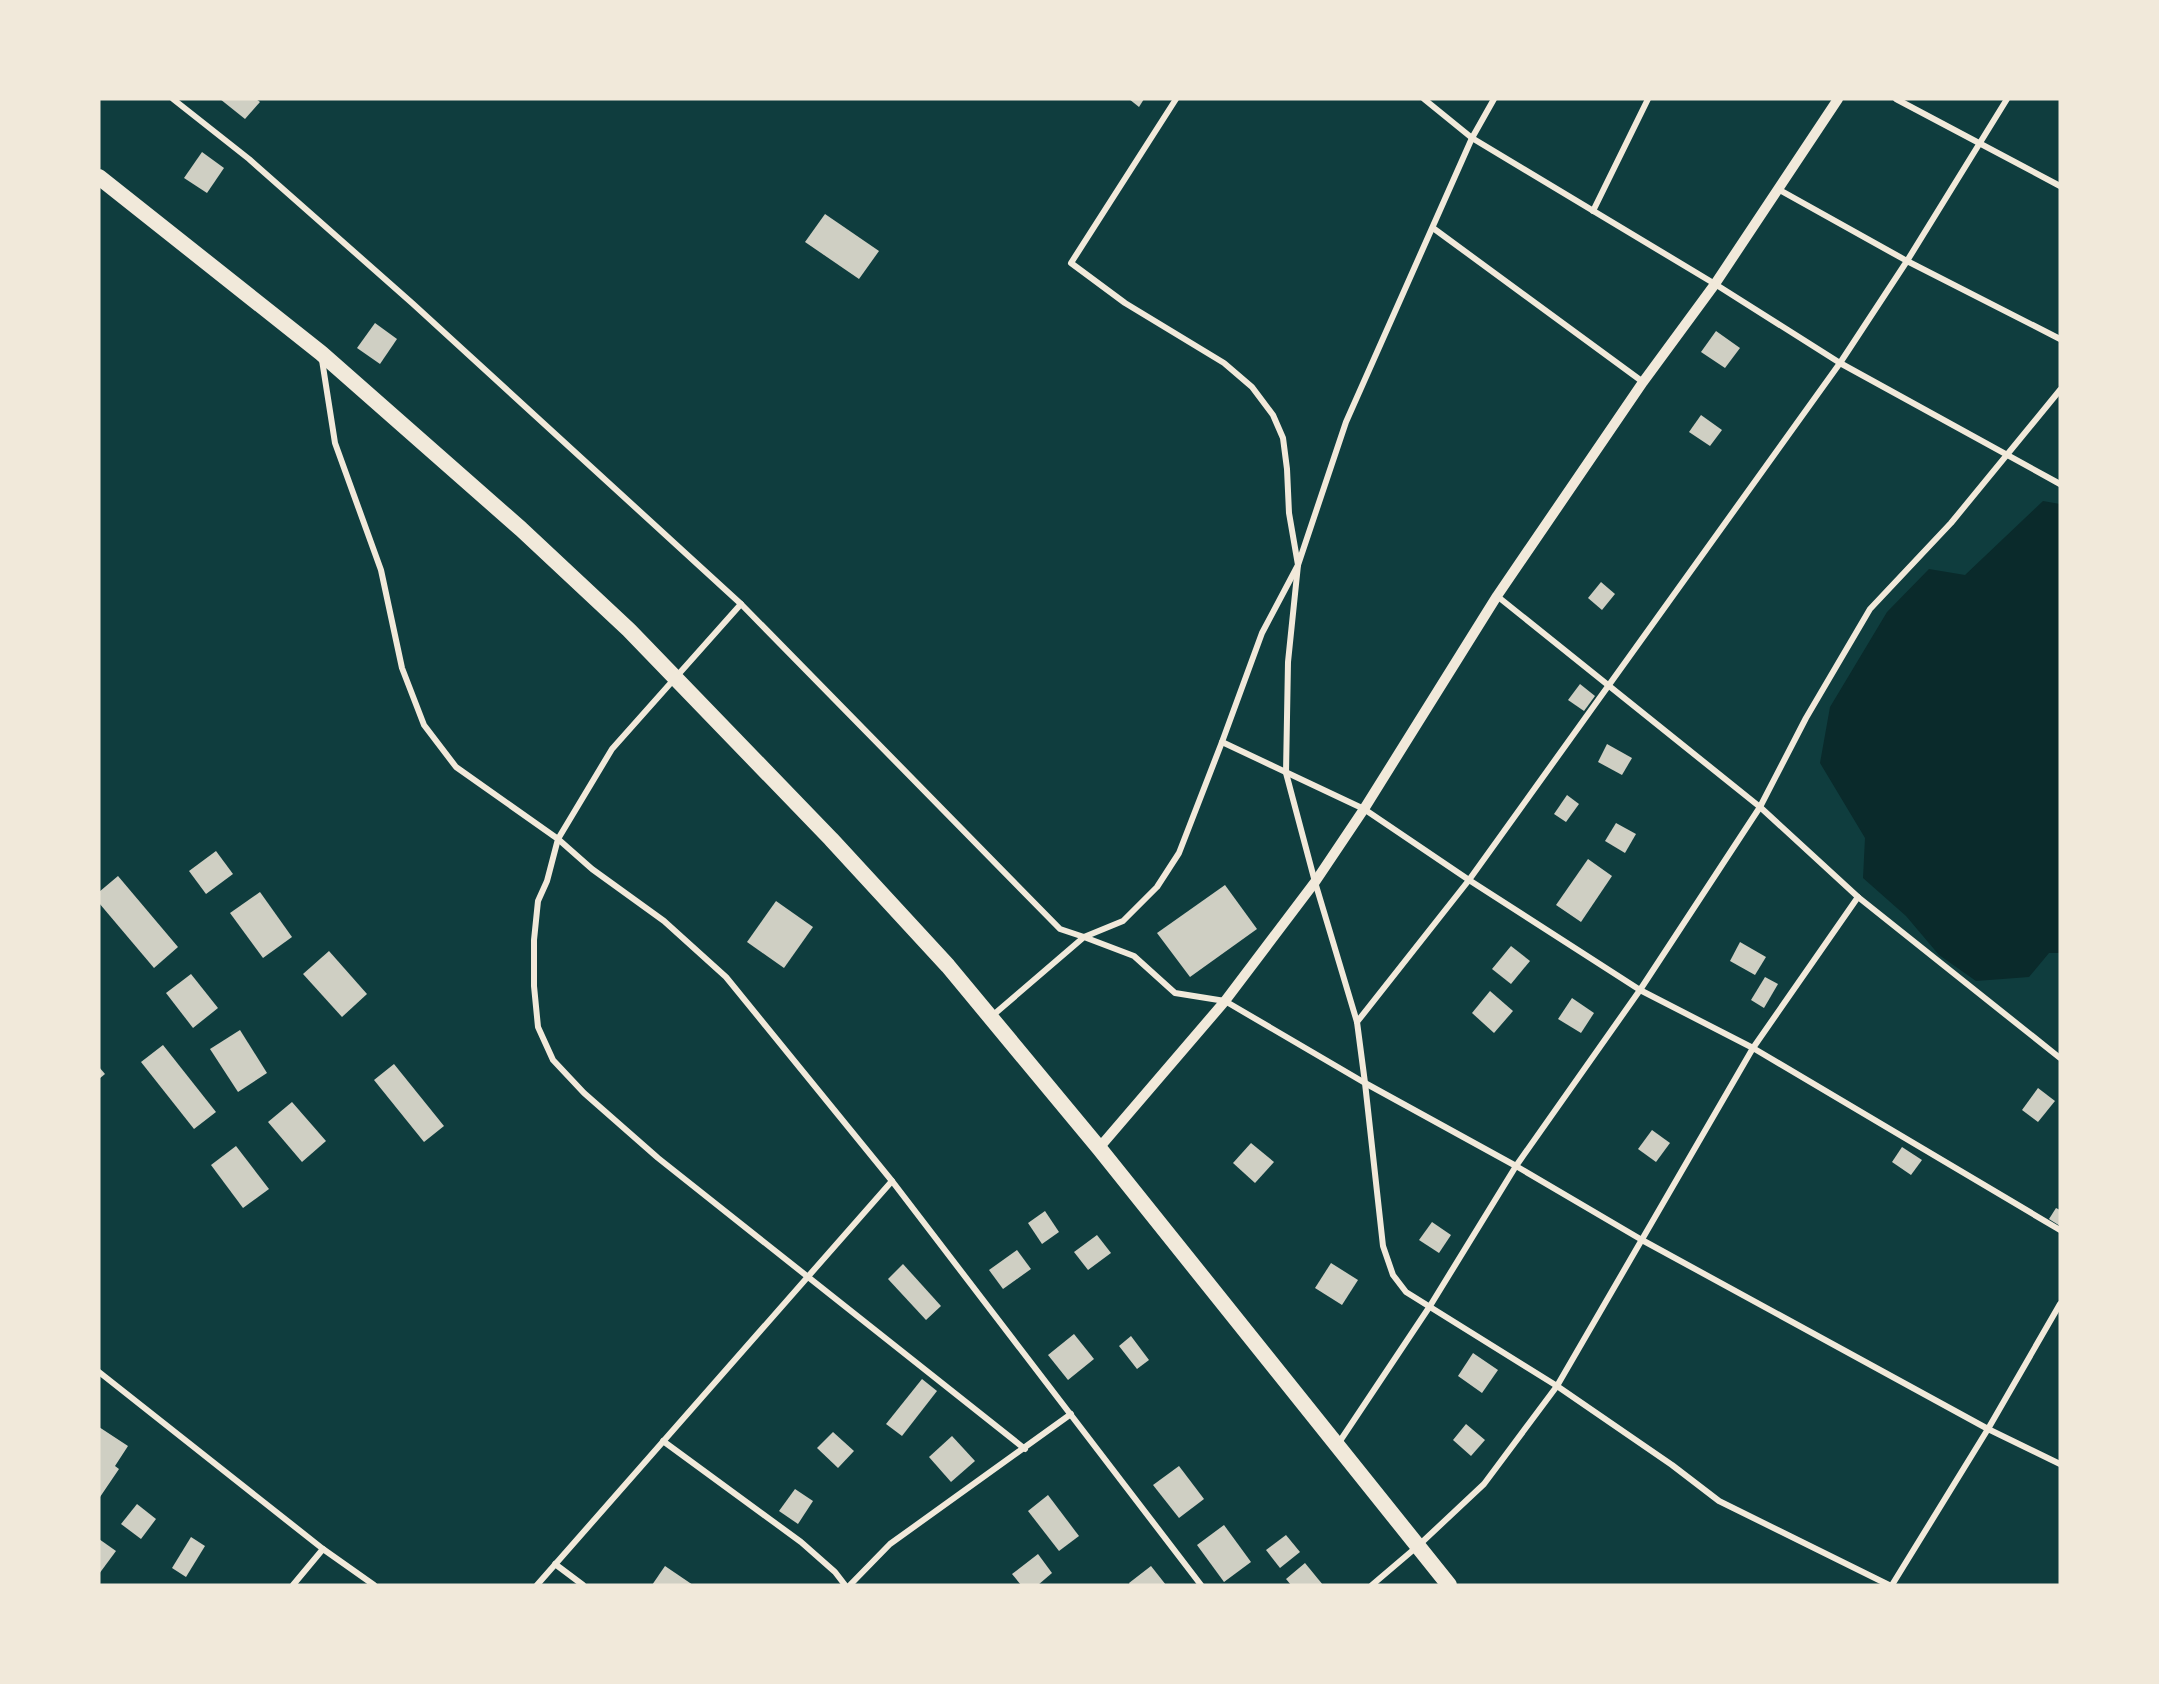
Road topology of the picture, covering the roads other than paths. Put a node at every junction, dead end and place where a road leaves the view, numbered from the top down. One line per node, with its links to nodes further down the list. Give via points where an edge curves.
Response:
1 (173, 99): 27 (street, via 249,159 412,303)
2 (1176, 99): 25 (street, via 1071,263 1125,303 1224,363 1252,387 1273,415 1283,438)
3 (1424, 99): 9 (street)
4 (1494, 99): 9 (street)
5 (1648, 99): 14 (street)
6 (1838, 99): 13 (street)
7 (1896, 99): 10 (street)
8 (2007, 99): 10 (street)
9 (1472, 138): 14 (street); 15 (street)
10 (1979, 144): 12 (street); 16 (street)
11 (99, 177): 19 (highway)
12 (2060, 186)
13 (1778, 189): 16 (street); 17 (street)
14 (1593, 211): 17 (street)
15 (1433, 228): 21 (street); 25 (street, via 1346,422)
16 (1907, 261): 18 (street); 20 (street)
17 (1715, 284): 20 (street); 21 (street)
18 (2060, 339)
19 (321, 353): 28 (highway, via 521,529); 34 (street, via 335,443 381,570 402,668 424,725 456,767)
20 (1840, 363): 23 (street); 29 (street)
21 (1643, 382): 26 (street)
22 (2060, 390): 23 (street)
23 (2006, 456): 24 (street); 32 (street, via 1951,523 1870,609 1806,718)
24 (2060, 484)
25 (1298, 565): 30 (street, via 1262,633); 31 (street, via 1288,662)
26 (1497, 596): 29 (street); 33 (street)
27 (741, 604): 28 (street); 38 (street, via 1060,929)
28 (675, 677): 34 (street, via 612,749); 41 (highway, via 839,847)
29 (1608, 683): 32 (street); 35 (street)
30 (1222, 742): 31 (street); 38 (street, via 1179,853 1157,887 1123,921)
31 (1286, 773): 33 (street); 36 (street)
32 (1760, 807): 37 (street); 39 (street)
33 (1364, 809): 35 (street); 36 (street)
34 (558, 839): 50 (street, via 664,921 726,977); 53 (street, via 538,901 534,940 538,1027 554,1060 584,1093 658,1158)
35 (1469, 880): 39 (street); 42 (street)
36 (1315, 882): 40 (street); 42 (street)
37 (1858, 897): 44 (street); 45 (street)
38 (1084, 937): 40 (street, via 1134,956 1174,993); 41 (street)
39 (1640, 990): 44 (street); 49 (street)
40 (1225, 1001): 47 (street); 48 (street)
41 (991, 1018): 48 (highway)
42 (1357, 1022): 47 (street)
43 (2060, 1047): 45 (street)
44 (1753, 1048): 51 (street); 52 (street)
45 (2048, 1048): 46 (street)
46 (2060, 1058)
47 (1365, 1083): 49 (street); 55 (street, via 1383,1246 1393,1275 1406,1292)
48 (1099, 1148): 61 (highway)
49 (1516, 1166): 52 (street); 55 (street)
50 (892, 1181): 53 (street); 58 (street)
51 (2060, 1230)
52 (1642, 1240): 57 (street); 59 (street)
53 (807, 1277): 60 (street); 62 (street)
54 (2060, 1304): 59 (street)
55 (1430, 1306): 57 (street); 61 (street)
56 (100, 1374): 65 (street)
57 (1557, 1386): 64 (street, via 1484,1484); 76 (street, via 1719,1501)
58 (1071, 1414): 62 (street); 73 (street)
59 (1988, 1429): 63 (street); 76 (street)
60 (663, 1441): 66 (street); 71 (street, via 801,1542)
61 (1337, 1444): 64 (highway)
62 (1025, 1449): 72 (street, via 890,1544)
63 (2060, 1464)
64 (1419, 1545): 74 (street); 75 (highway)
65 (323, 1549): 67 (street); 68 (street)
66 (555, 1564): 69 (street); 70 (street)
67 (293, 1585)
68 (374, 1585)
69 (537, 1585)
70 (583, 1585)
71 (845, 1585)
72 (850, 1585)
73 (1201, 1585)
74 (1372, 1585)
75 (1449, 1585)
76 (1890, 1585)

